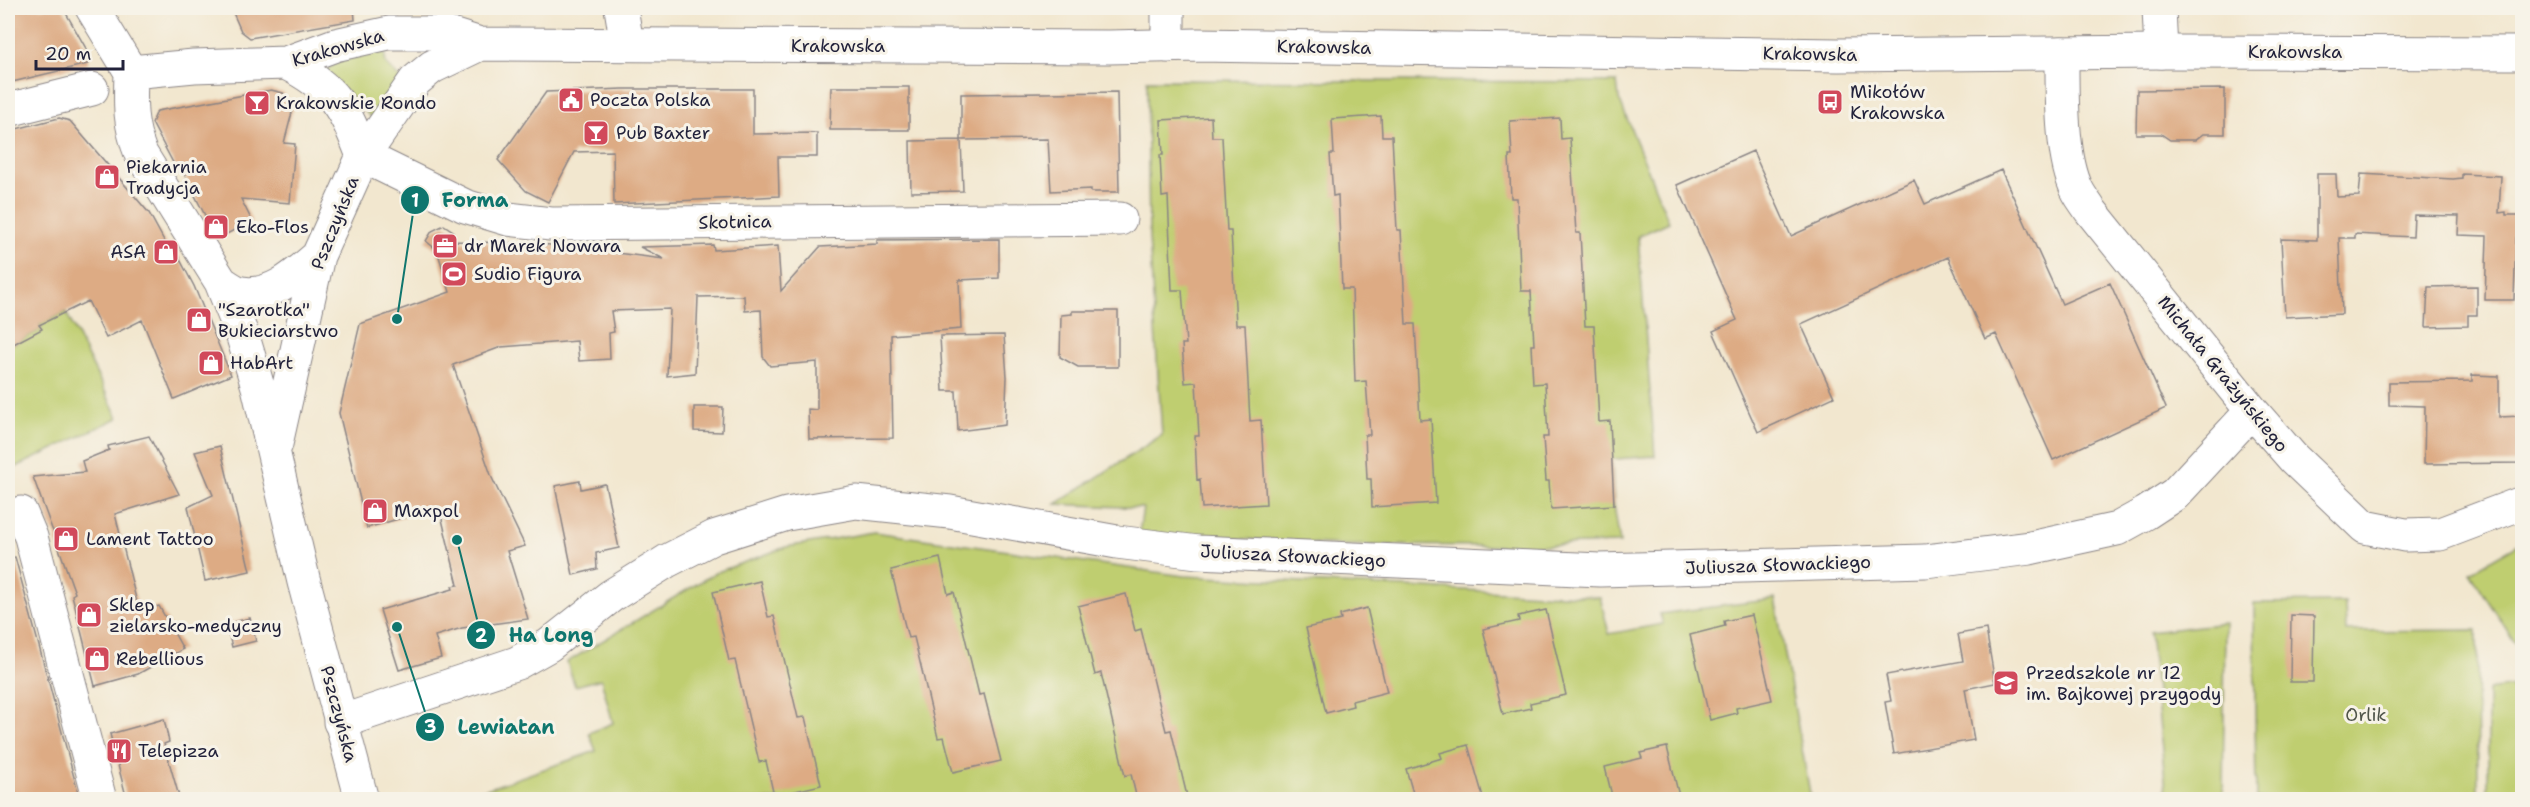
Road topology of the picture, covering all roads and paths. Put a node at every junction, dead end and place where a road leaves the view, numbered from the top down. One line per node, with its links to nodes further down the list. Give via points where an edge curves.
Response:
1 (92, 8): 12 (street)
2 (621, 8): 6 (street)
3 (1168, 8): 7 (street)
4 (2159, 8): 8 (street)
5 (480, 44): 6 (street, Krakowska); 11 (street, Krakowska, via 445,33 389,33 335,45); 15 (street, Pszczyńska, via 432,67 415,81)
6 (627, 44): 7 (street, Krakowska)
7 (1168, 46): 9 (street, Krakowska, via 1838,55)
8 (2161, 51): 9 (street, Krakowska); 10 (street, Krakowska)
9 (2062, 53): 19 (street, Michała Grażyńskiego, via 2062,96 2075,186 2090,210)
10 (2523, 53)
11 (286, 63): 12 (street, Krakowska); 15 (street, via 312,76 339,102)
12 (131, 72): 18 (street, Pszczyńska, via 129,112 141,154)
13 (92, 89): 14 (street)
14 (8, 110)
15 (363, 156): 16 (street, Skotnica, via 465,206 508,219 551,224); 17 (street, Pszczyńska)
16 (1120, 219)
17 (318, 256): 18 (street, via 264,293 240,293); 20 (street, Pszczyńska)
18 (221, 282): 20 (street, Pszczyńska, via 243,337)
19 (2252, 411): 21 (street, Michała Grażyńskiego, via 2293,458 2365,527 2405,535 2440,534); 23 (street, Juliusza Słowackiego, via 2175,494 2117,529 2030,548 1925,561 1600,570 1198,552 1116,542 950,512 856,502 787,514 714,537 610,596 549,645 517,663)
20 (274, 453): 23 (street, Pszczyńska)
21 (2523, 503)
22 (21, 513): 24 (street, via 31,537)
23 (340, 722): 25 (street, Pszczyńska)
24 (100, 800)
25 (362, 800)

